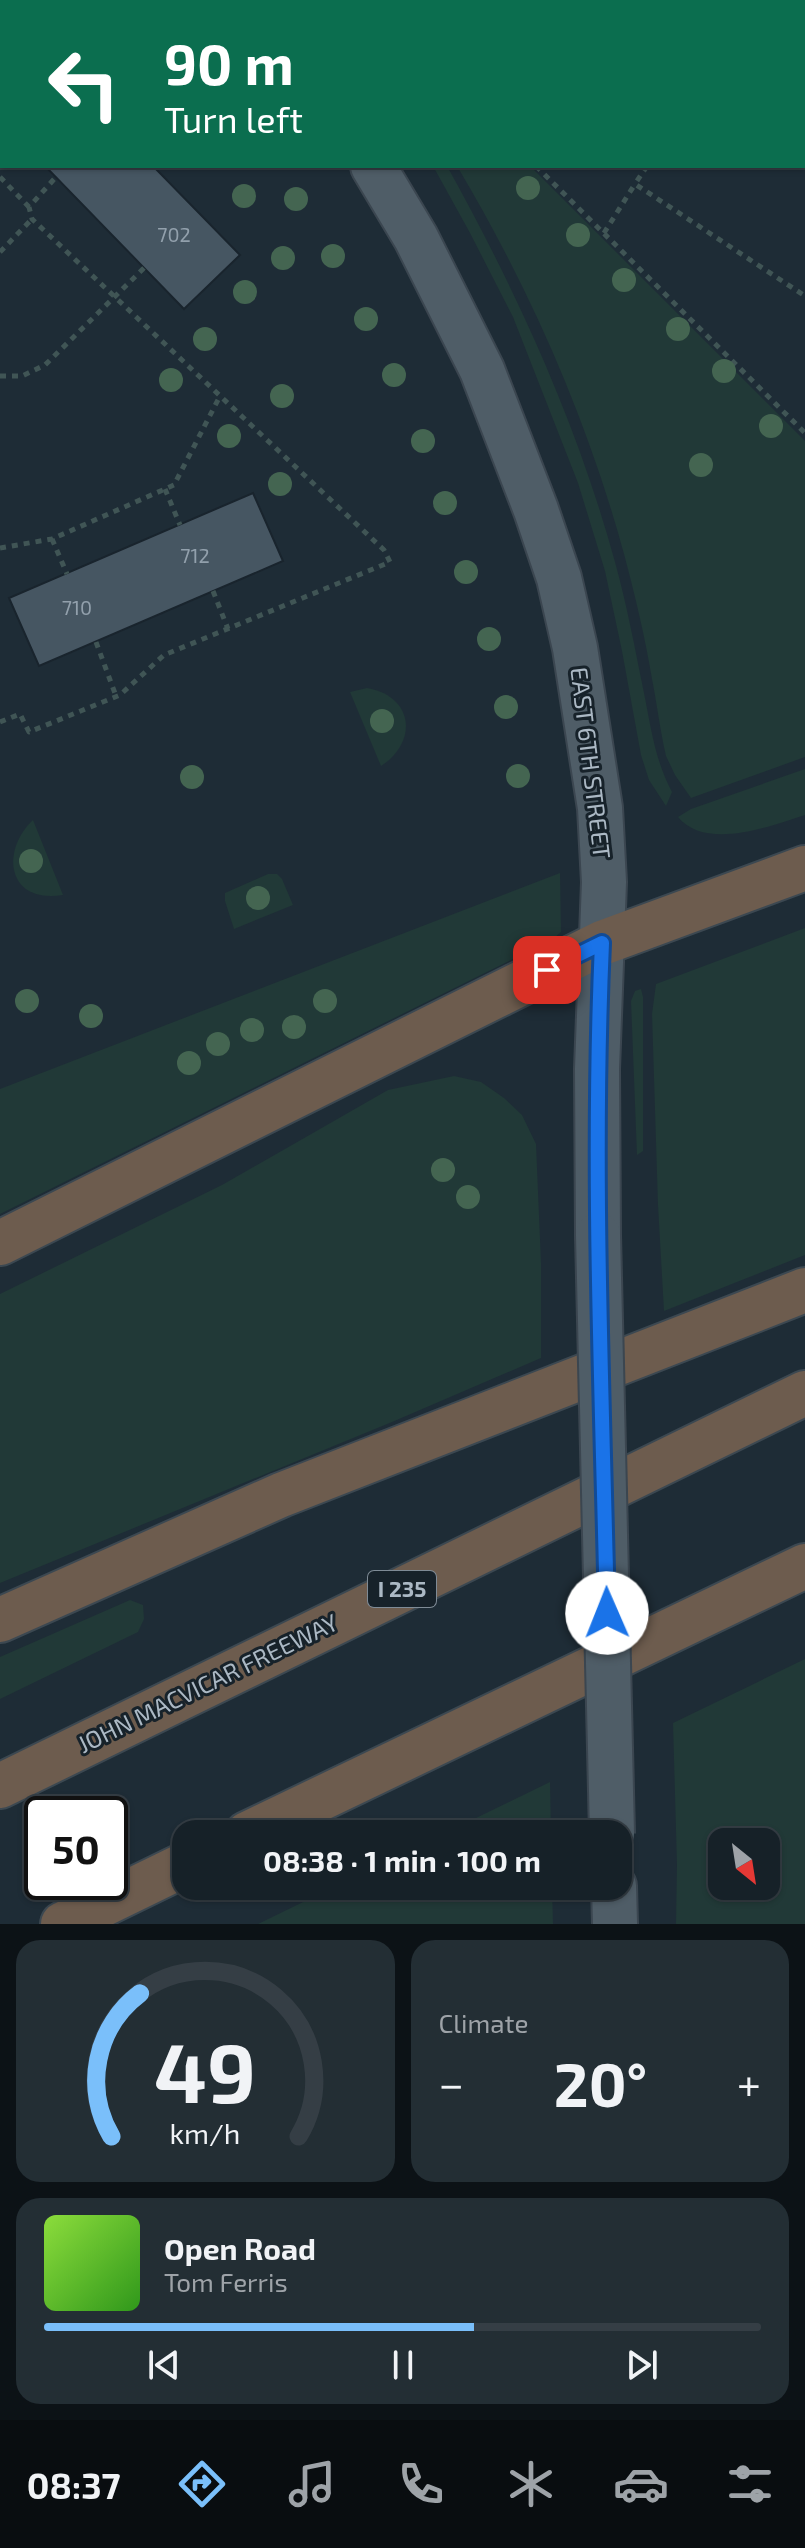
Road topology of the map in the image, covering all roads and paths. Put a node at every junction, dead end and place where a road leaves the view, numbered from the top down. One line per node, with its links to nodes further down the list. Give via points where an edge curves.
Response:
1 (374, 168): 28 (main road, EAST 6TH STREET, via 482,370 559,578 600,808)
2 (538, 168): 9 (path)
3 (646, 168): 6 (path)
4 (0, 177): 7 (path)
5 (56, 177): 7 (path)
6 (635, 184): 9 (path); 12 (path)
7 (29, 207): 8 (path)
8 (32, 219): 10 (path); 13 (path)
9 (604, 233): 16 (path)
10 (0, 252)
11 (144, 268): 13 (path)
12 (805, 296)
13 (115, 297): 14 (path, via 45,365 22,376); 15 (path)
14 (0, 376)
15 (220, 396): 17 (path, via 174,485); 23 (path, via 384,550 390,562)
16 (805, 433)
17 (165, 489): 18 (path); 19 (path)
18 (180, 525)
19 (52, 539): 20 (path); 21 (path)
20 (0, 548)
21 (67, 574)
22 (213, 591): 23 (path)
23 (228, 629): 25 (path, via 164,655)
24 (96, 642): 25 (path)
25 (116, 696): 26 (path, via 29,732 20,714)
26 (0, 722)
27 (805, 868): 28 (highway)
28 (602, 943): 29 (highway); 36 (main road, EAST 6TH STREET, bridge, via 598,1235)
29 (0, 1243)
30 (805, 1290): 33 (highway, via 281,1495)
31 (805, 1393): 34 (highway, JOHN MACVICAR FREEWAY / I 235)
32 (805, 1566): 35 (highway)
33 (0, 1620)
34 (0, 1786)
35 (276, 1820)
36 (612, 1820)
37 (172, 1871): 38 (highway)
38 (63, 1924)

